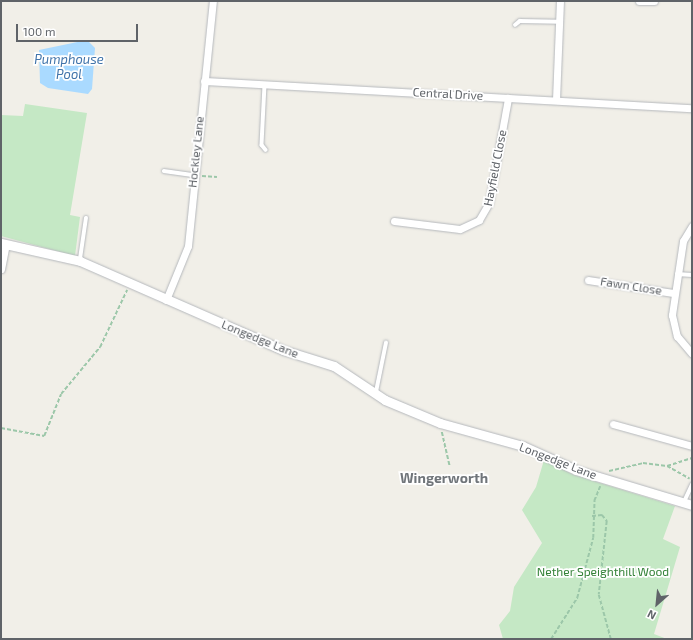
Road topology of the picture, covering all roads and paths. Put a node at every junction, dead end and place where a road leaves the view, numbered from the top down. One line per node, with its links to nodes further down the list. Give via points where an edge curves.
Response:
1 (213, 1): 7 (street, Hockley Lane)
2 (560, 1): 5 (street)
3 (639, 1): 4 (street)
4 (654, 1)
5 (559, 22): 6 (lane, via 520,21); 10 (street)
6 (514, 25)
7 (204, 81): 8 (street, Central Drive); 14 (street, Hockley Lane)
8 (265, 85): 9 (street, Central Drive); 12 (lane, via 262,145)
9 (508, 98): 10 (street, Central Drive); 17 (street, Hayfield Close, via 489,203 479,220 460,229)
10 (556, 100): 11 (street, Central Drive)
11 (692, 108)
12 (266, 150)
13 (164, 171): 14 (lane)
14 (194, 176): 15 (path); 27 (street, Hockley Lane, via 188,246)
15 (217, 177)
16 (86, 218): 20 (lane)
17 (394, 221)
18 (692, 226): 22 (street, via 683,241)
19 (4, 244): 20 (street, Longedge Lane); 21 (street, Longedge Lane)
20 (80, 261): 25 (street, Longedge Lane)
21 (1, 269)
22 (677, 274): 23 (lane); 26 (street)
23 (692, 276)
24 (588, 280): 26 (street, Fawn Close)
25 (130, 283): 27 (street, Longedge Lane); 33 (path, via 100,347 61,394 44,436)
26 (674, 293): 29 (street, via 672,315 677,336)
27 (166, 300): 30 (street, Longedge Lane, via 283,350 334,366)
28 (386, 343): 30 (lane)
29 (692, 354)
30 (375, 393): 31 (street, Longedge Lane)
31 (440, 423): 36 (path); 38 (street, Longedge Lane, via 523,446)
32 (613, 424): 34 (street)
33 (1, 428)
34 (692, 446)
35 (692, 458): 37 (path)
36 (450, 466)
37 (667, 466): 38 (path, via 643,463 611,469); 39 (path)
38 (603, 478): 41 (street, Longedge Lane); 42 (path, via 594,501)
39 (692, 480)
40 (692, 485): 41 (lane)
41 (688, 504)
42 (592, 516): 43 (path, via 593,538 577,598); 44 (path, via 602,515 607,521 599,595)
43 (551, 639)
44 (611, 639)

